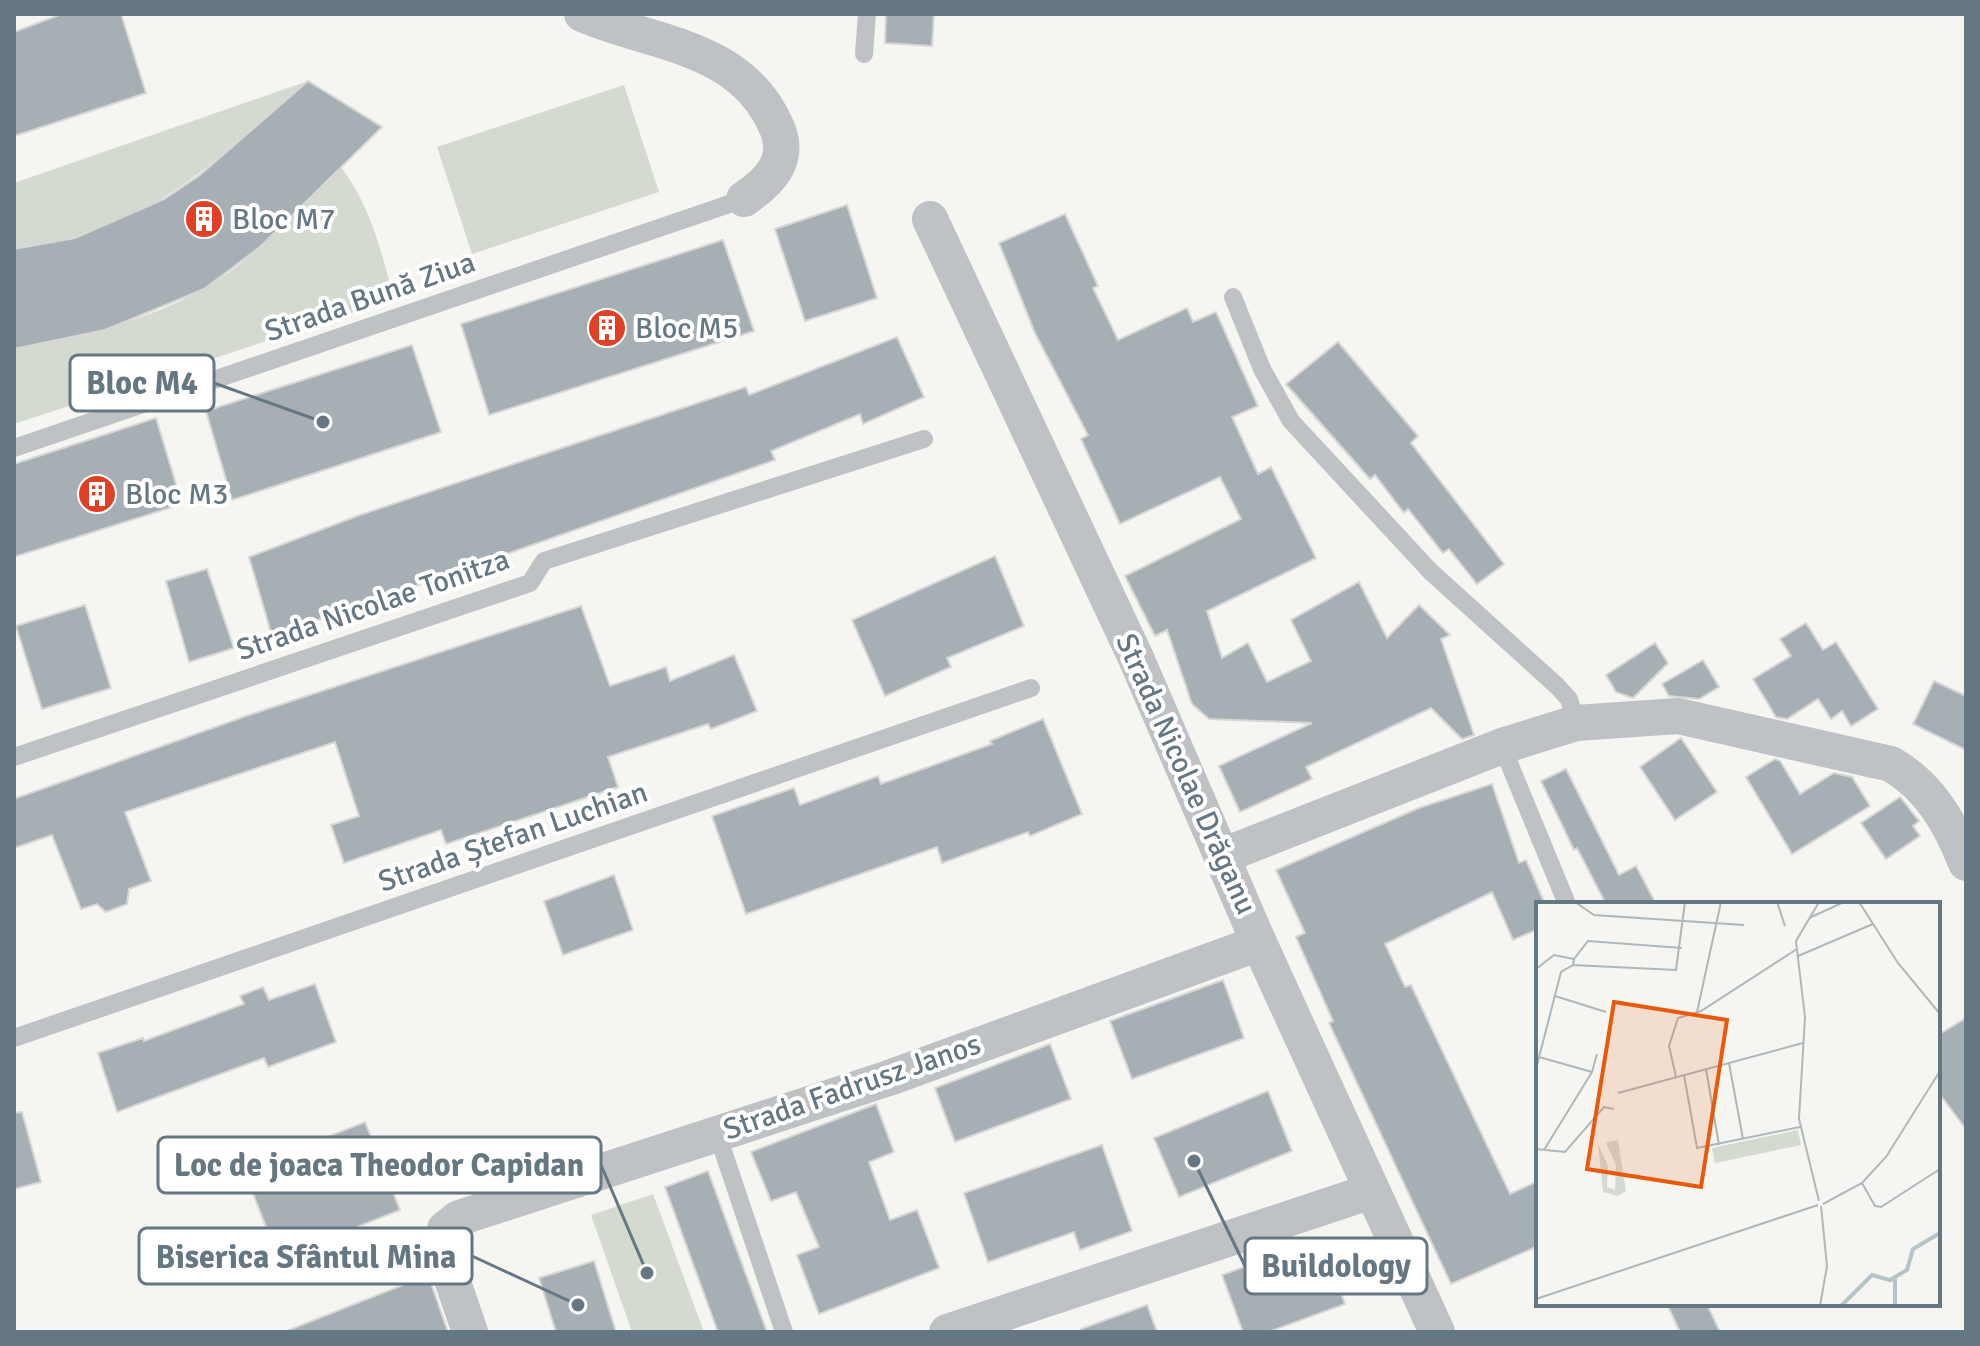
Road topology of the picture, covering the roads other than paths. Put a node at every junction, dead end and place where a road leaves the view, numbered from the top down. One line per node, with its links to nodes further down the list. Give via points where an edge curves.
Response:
1 (582, 14): 4 (street, via 703,53 749,83 768,108 782,150 775,174)
2 (867, 14): 3 (lane)
3 (864, 54)
4 (744, 199): 8 (lane, Strada Bună Ziua)
5 (930, 219): 13 (street, Strada Nicolae Drăganu, via 1136,658)
6 (1233, 297): 10 (lane, via 1262,369 1291,421 1430,571 1557,686 1569,699)
7 (924, 439): 12 (lane, Strada Nicolae Tonitza, via 544,561 530,583)
8 (14, 448)
9 (1031, 688): 17 (lane, Strada Ștefan Luchian)
10 (1576, 723): 11 (street); 14 (street, via 1678,716 1891,764 1912,776 1944,814)
11 (1502, 746): 13 (street); 15 (lane)
12 (14, 757)
13 (1222, 856): 16 (street, Strada Nicolae Drăganu)
14 (1966, 863)
15 (1566, 902)
16 (1259, 943): 18 (street, Strada Fadrusz Janos, via 889,1078); 19 (street, Strada Nicolae Drăganu)
17 (14, 1038)
18 (717, 1133): 20 (street, Strada Fadrusz Janos, via 459,1218 445,1229 443,1253); 21 (lane)
19 (1372, 1191): 22 (street); 23 (street, Strada Nicolae Drăganu)
20 (470, 1332)
21 (784, 1332)
22 (947, 1332)
23 (1437, 1332)

